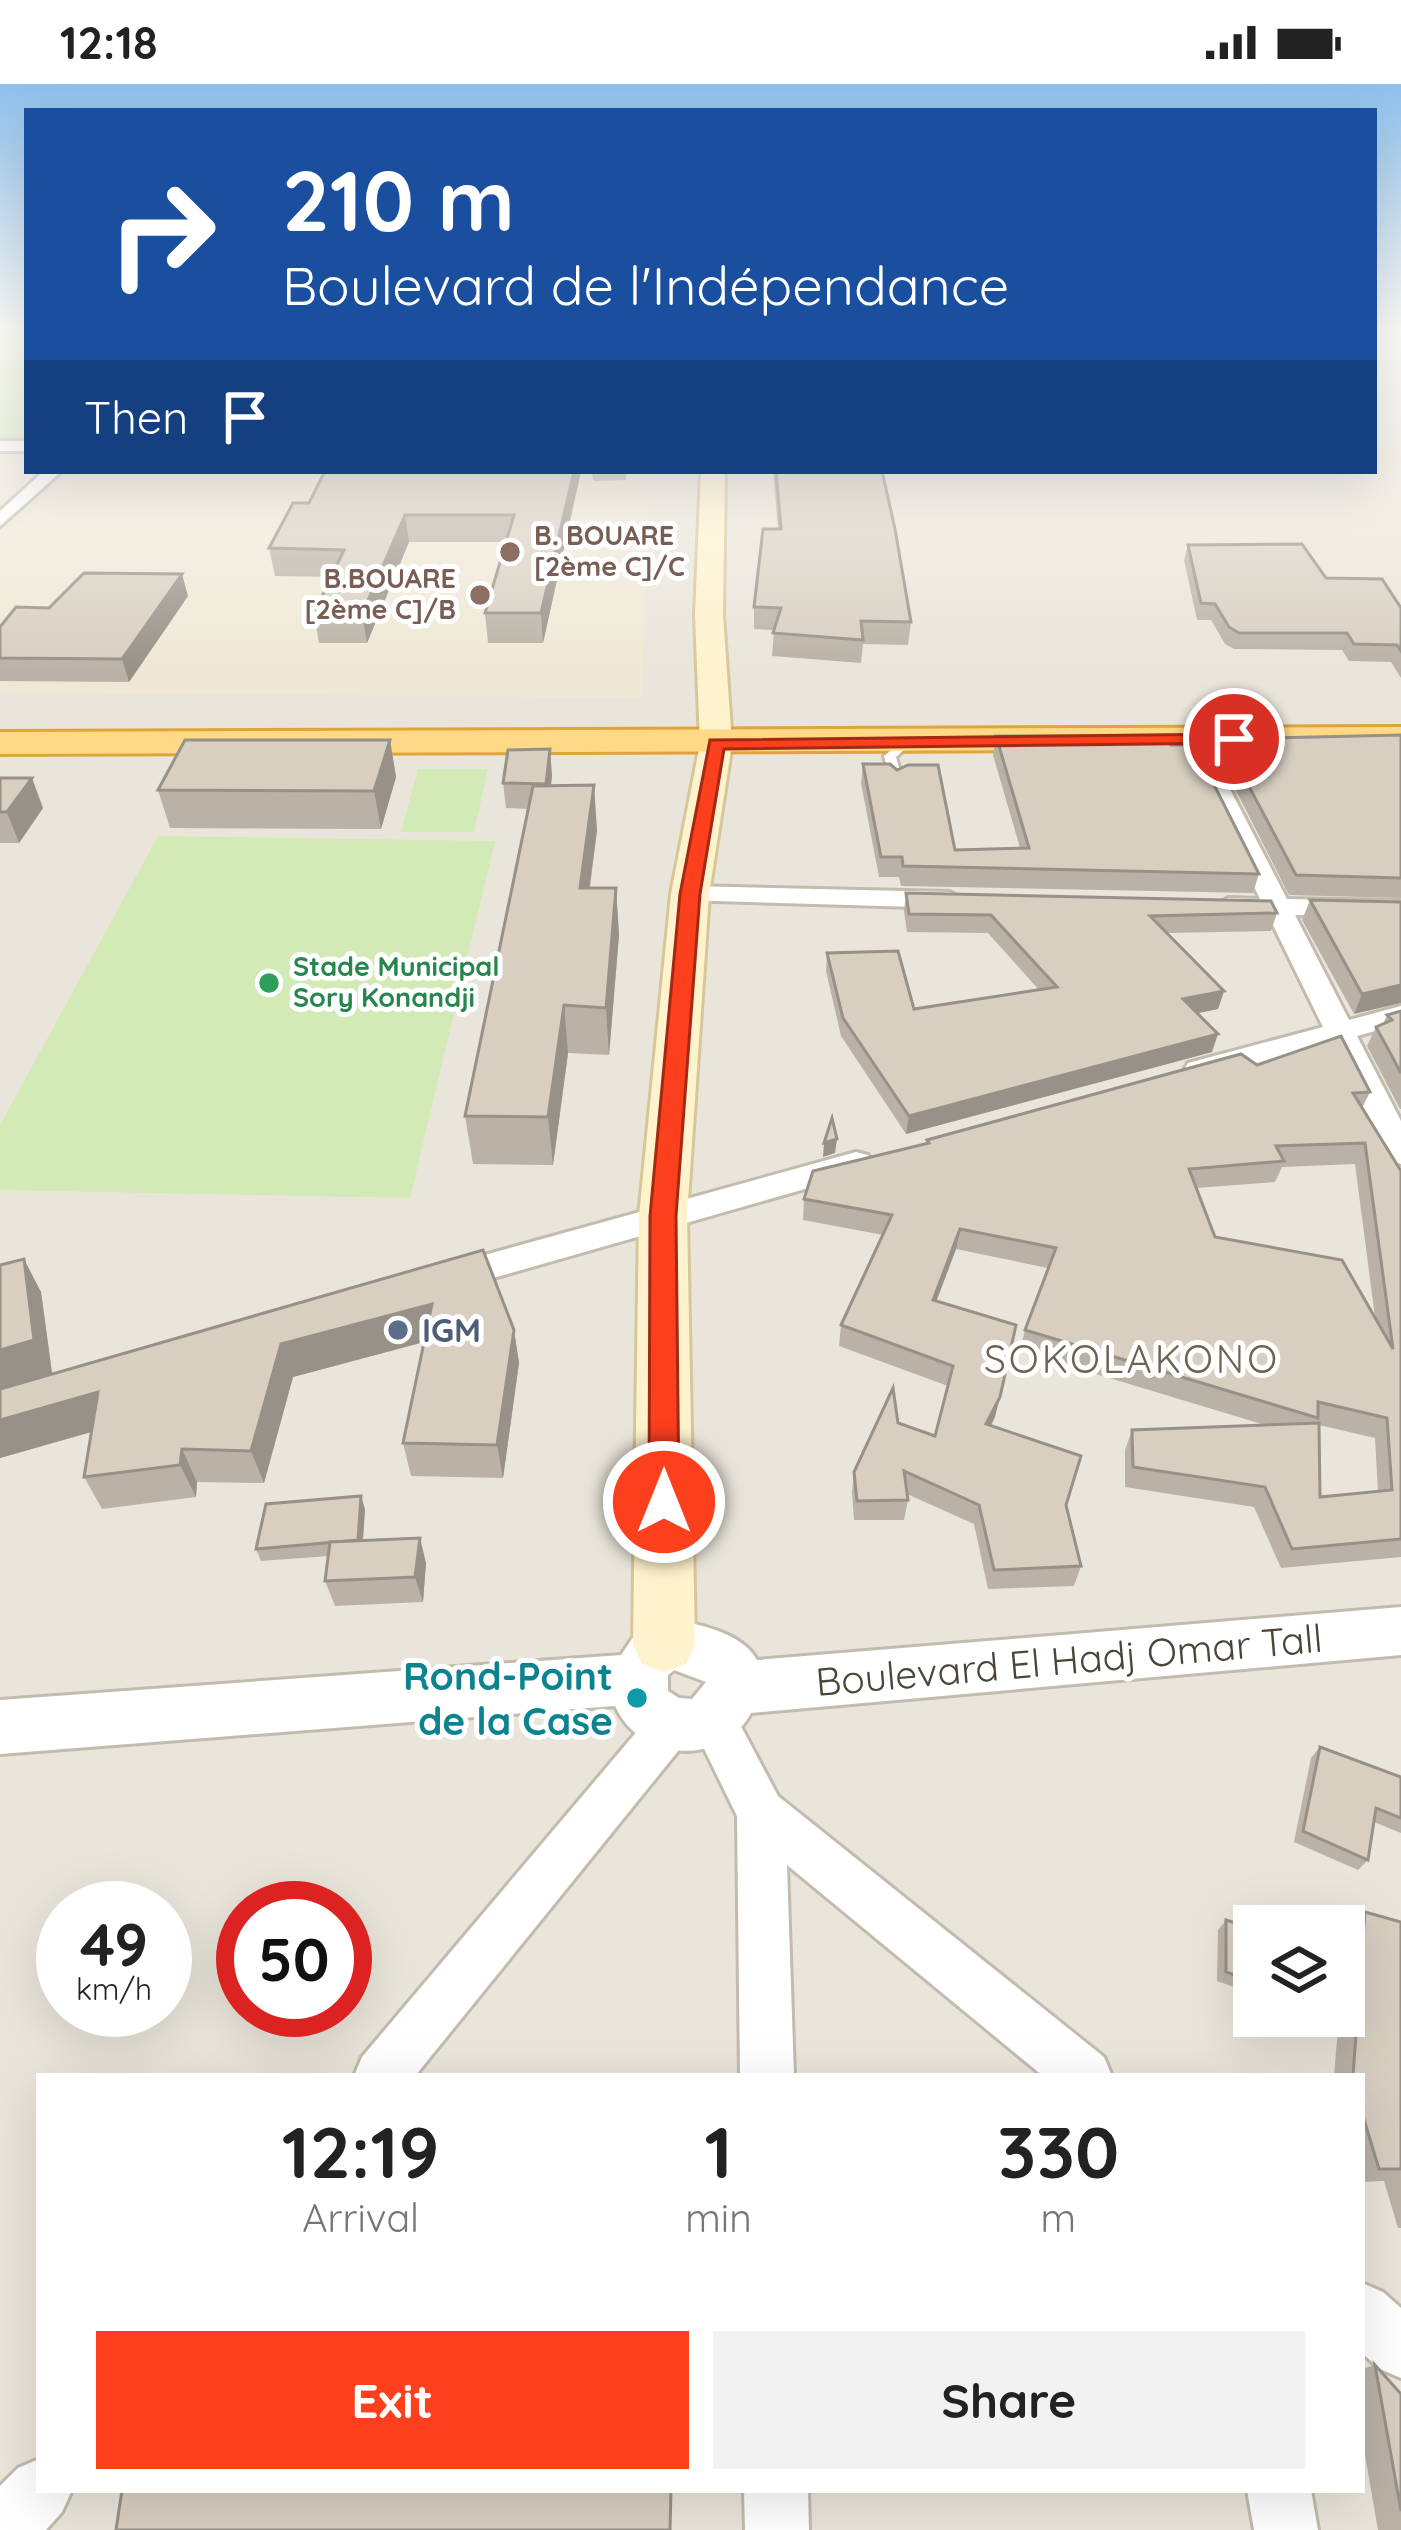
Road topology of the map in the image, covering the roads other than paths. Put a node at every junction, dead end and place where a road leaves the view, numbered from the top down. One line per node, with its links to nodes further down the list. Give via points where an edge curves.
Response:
1 (51, 474): 3 (street)
2 (713, 474): 8 (main road)
3 (0, 520)
4 (1401, 738): 5 (highway)
5 (1193, 739): 7 (highway); 13 (street)
6 (0, 742): 8 (highway)
7 (908, 742): 8 (highway); 9 (lane, via 890,756)
8 (716, 744): 10 (main road)
9 (897, 781)
10 (690, 894): 11 (street); 20 (main road)
11 (970, 900)
12 (1203, 905): 13 (street)
13 (1273, 907): 14 (street); 16 (street)
14 (1401, 909)
15 (1401, 1016): 16 (street)
16 (1338, 1033): 17 (street); 18 (street)
17 (1158, 1082)
18 (1401, 1153)
19 (888, 1155): 20 (street)
20 (663, 1216): 21 (street); 23 (main road)
21 (411, 1288)
22 (1401, 1631): 24 (street, Boulevard El Hadj Omar Tall)
23 (651, 1661): 24 (street, via 643,1706); 24 (street, via 693,1646 734,1670); 25 (street)
24 (706, 1710): 26 (street); 27 (street)
25 (0, 1727)
26 (761, 1813): 28 (street); 29 (street)
27 (384, 2073)
28 (767, 2073)
29 (1081, 2073)
30 (1365, 2316): 31 (street)
31 (1401, 2348)
32 (776, 2493): 34 (street)
33 (1280, 2493): 35 (street)
34 (777, 2530)
35 (1286, 2530)

